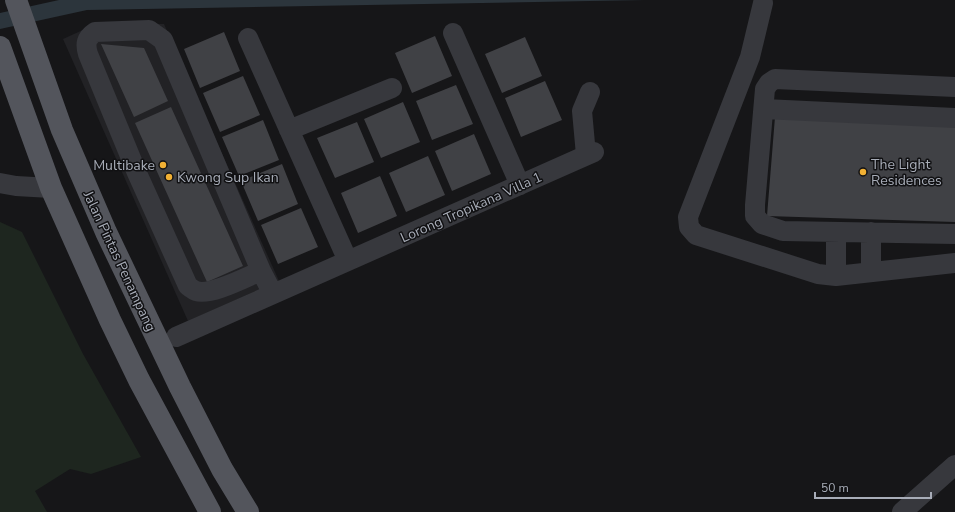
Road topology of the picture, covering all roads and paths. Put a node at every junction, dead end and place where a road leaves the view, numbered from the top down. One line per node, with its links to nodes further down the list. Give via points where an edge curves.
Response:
1 (16, 0): 19 (main road, Jalan Pintas Penampang, via 62,130)
2 (763, 3): 23 (street, via 750,57 688,217 689,227 696,235 818,274)
3 (453, 33): 13 (street)
4 (248, 38): 11 (street)
5 (0, 47): 14 (main road)
6 (955, 87): 9 (street, via 775,79 766,89)
7 (392, 88): 11 (street)
8 (590, 92): 13 (street, Lorong Tropikana Villa 1, via 582,112 590,154)
9 (764, 109): 10 (street); 15 (street, via 756,216 762,224 784,231)
10 (955, 118)
11 (288, 130): 18 (street)
12 (0, 183): 14 (street)
13 (520, 185): 18 (street, Lorong Tropikana Villa 1)
14 (51, 188): 28 (main road, via 138,380)
15 (836, 232): 16 (street); 23 (street)
16 (871, 232): 17 (street); 22 (street)
17 (955, 234)
18 (348, 261): 24 (street, Lorong Tropikana Villa 1)
19 (120, 263): 25 (street, via 156,326); 26 (main road, Jalan Pintas Penampang)
20 (955, 263): 22 (street)
21 (261, 271): 21 (street, via 213,290 194,291 188,286 137,173 88,54 86,41 89,36 95,32 149,30 163,40); 24 (street)
22 (871, 272): 23 (street)
23 (836, 276)
24 (273, 294): 25 (street, Lorong Tropikana Villa 1)
25 (176, 337): 26 (street, via 172,360)
26 (180, 387): 29 (main road, Jalan Pintas Penampang, via 222,469)
27 (955, 465): 30 (street)
28 (210, 512)
29 (248, 512)
30 (902, 512)

